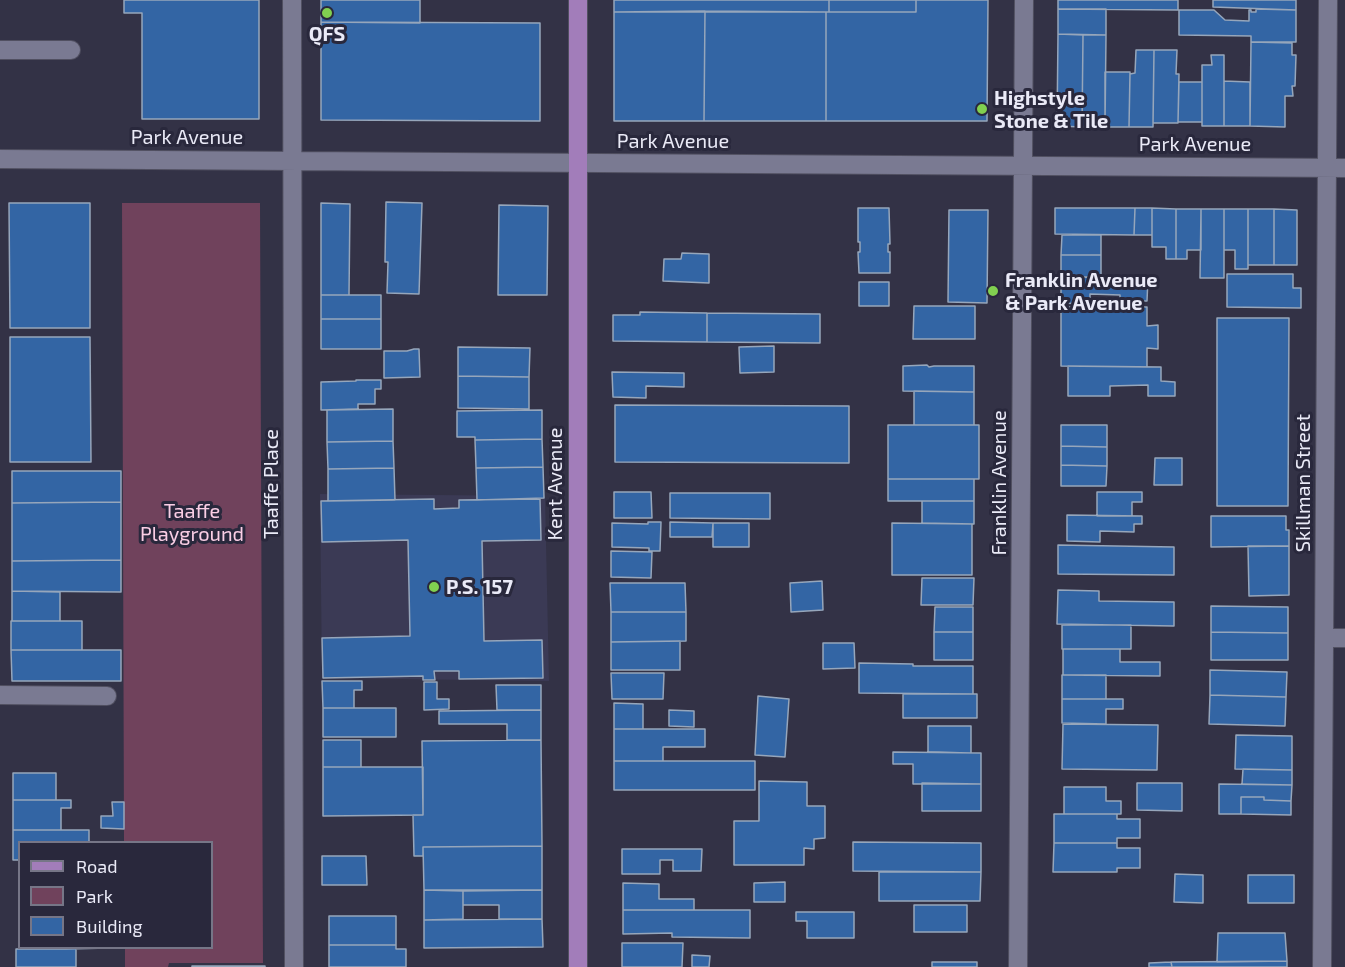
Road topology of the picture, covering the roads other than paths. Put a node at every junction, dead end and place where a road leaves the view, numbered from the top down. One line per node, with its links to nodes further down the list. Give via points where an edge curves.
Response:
1 (292, 0): 8 (street, Taaffe Place)
2 (578, 0): 9 (main road, Kent Avenue)
3 (1024, 0): 10 (street, Franklin Avenue)
4 (1328, 0): 11 (street, Skillman Street)
5 (0, 50): 6 (street)
6 (71, 50)
7 (0, 159): 8 (street, Park Avenue)
8 (293, 160): 9 (street, Park Avenue); 16 (street, Taaffe Place)
9 (578, 162): 10 (street, Park Avenue); 17 (main road, Kent Avenue)
10 (1024, 166): 11 (street, Park Avenue); 18 (street, Franklin Avenue)
11 (1336, 168): 12 (street, Skillman Street)
12 (1324, 638): 13 (street); 19 (street, Skillman Street)
13 (1345, 638)
14 (0, 695): 15 (street)
15 (108, 696)
16 (294, 967)
17 (578, 967)
18 (1018, 967)
19 (1322, 967)

